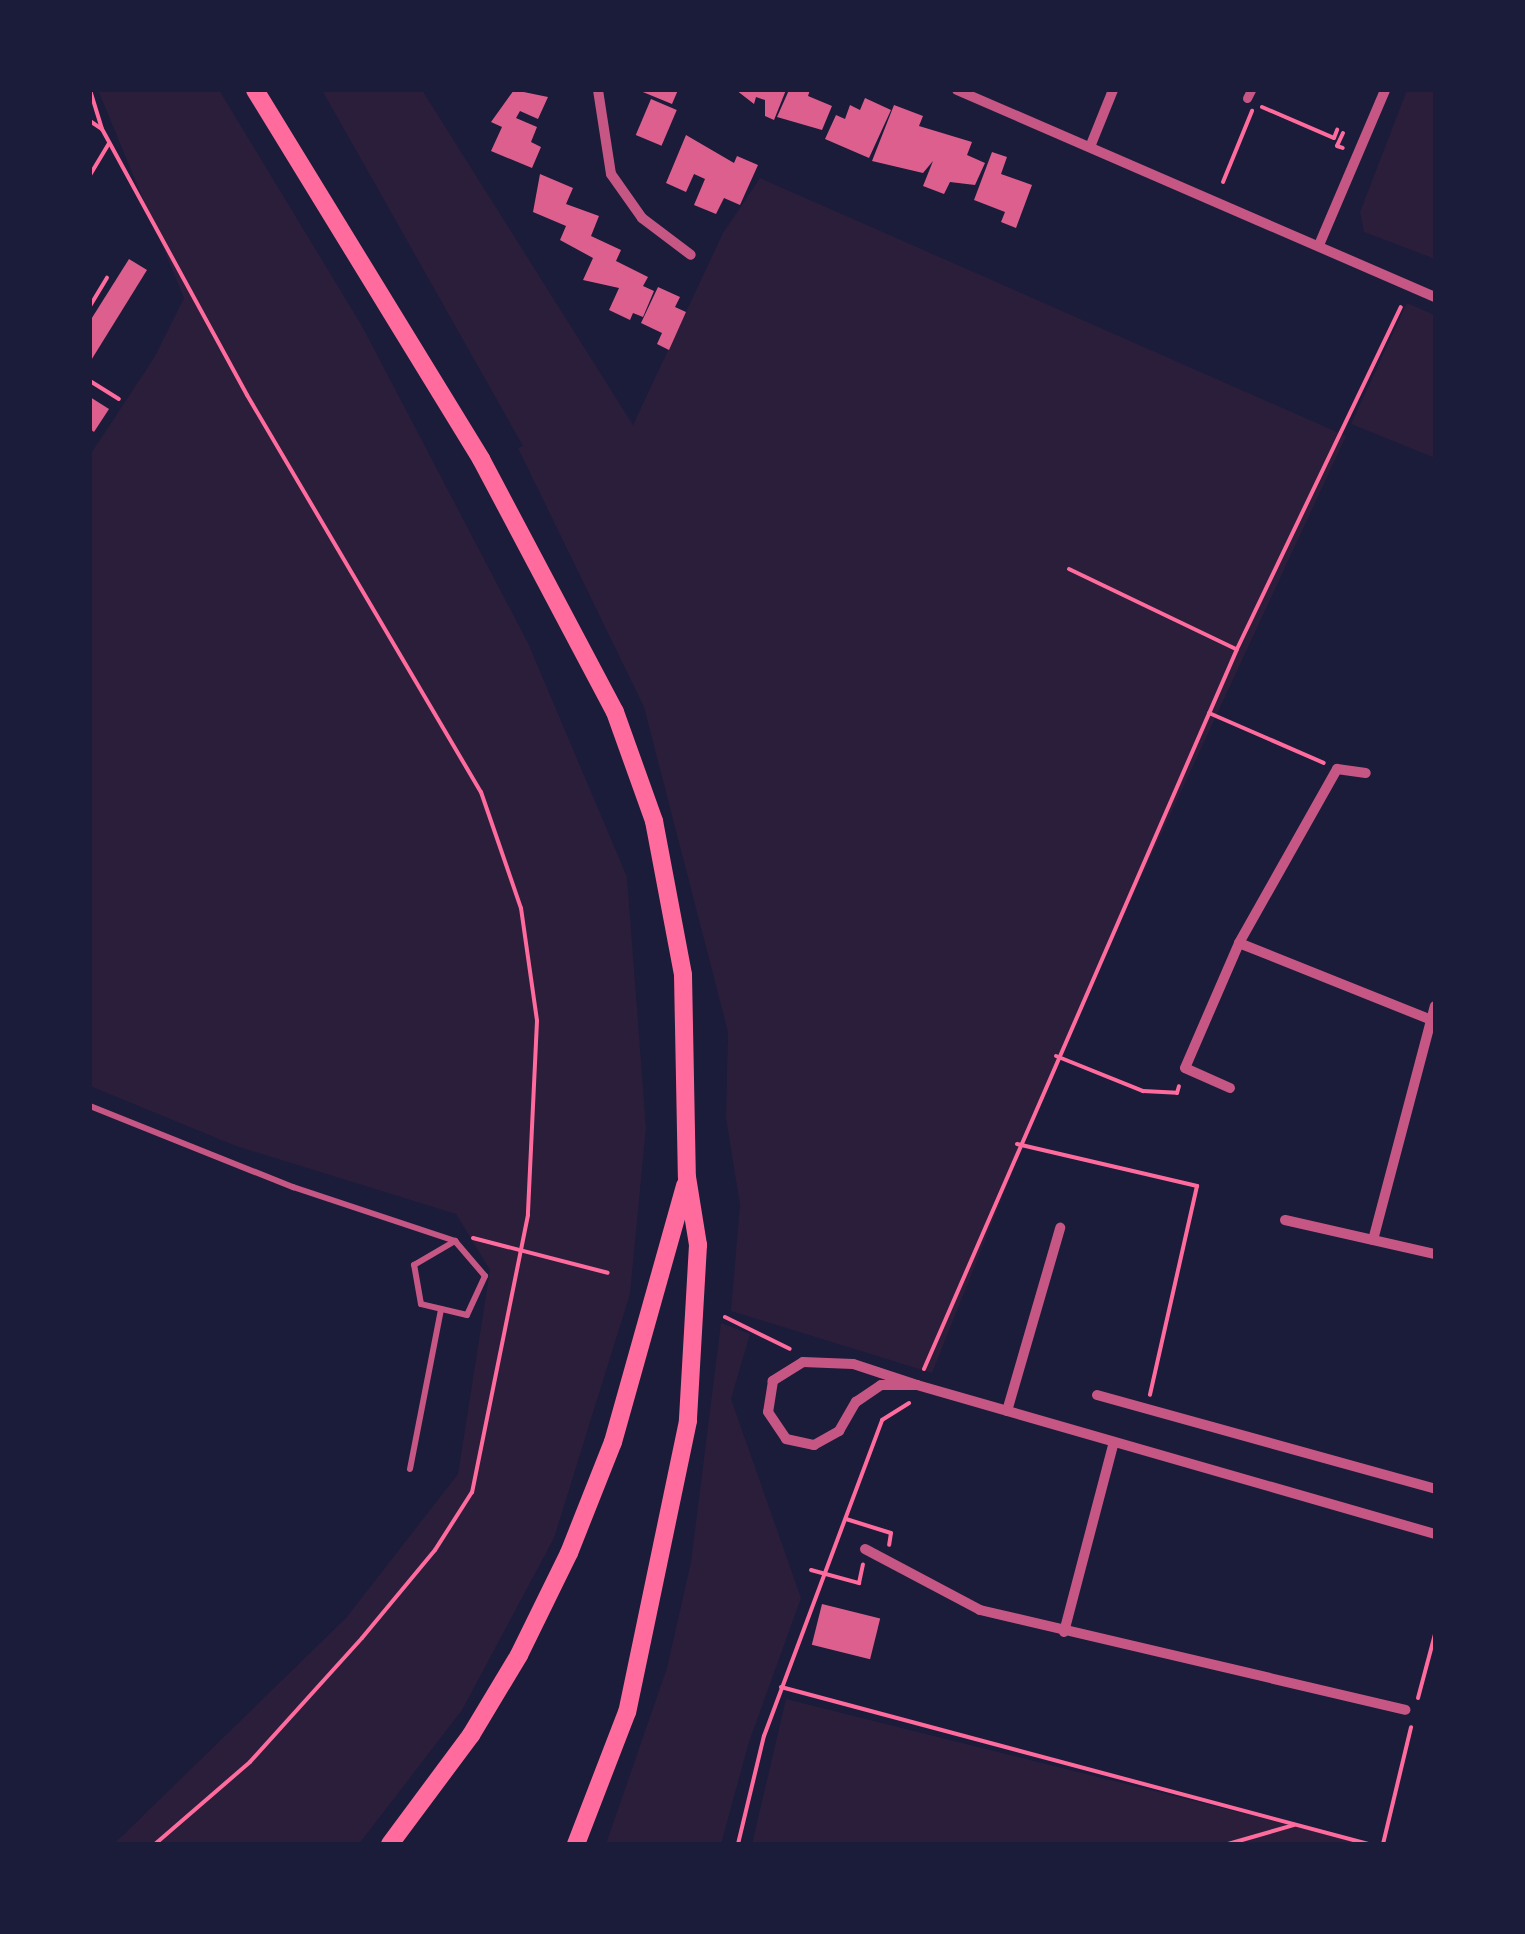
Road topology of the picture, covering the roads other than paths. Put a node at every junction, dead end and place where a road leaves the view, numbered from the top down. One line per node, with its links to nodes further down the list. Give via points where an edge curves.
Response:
1 (255, 90): 16 (main road, via 481,459 615,712 654,821 683,975)
2 (598, 90): 8 (street, via 611,174 642,218)
3 (957, 90): 6 (street)
4 (1113, 90): 6 (street)
5 (1385, 90): 7 (street)
6 (1090, 147): 7 (street)
7 (1320, 245): 9 (street)
8 (691, 254)
9 (1435, 297)
10 (1366, 773): 11 (street, via 1337,769)
11 (1238, 943): 13 (street); 14 (street, via 1185,1068)
12 (1435, 1006): 13 (street)
13 (1429, 1019): 19 (street)
14 (1230, 1088)
15 (90, 1106): 20 (lane)
16 (687, 1177): 33 (main road, via 613,1442 569,1552 520,1656); 34 (main road, via 698,1245 688,1422 627,1712)
17 (1285, 1220): 19 (street)
18 (1060, 1228): 25 (street)
19 (1374, 1240): 21 (street)
20 (455, 1242): 22 (lane, via 414,1265 421,1304); 22 (lane, via 485,1276 467,1316)
21 (1435, 1254)
22 (441, 1309): 27 (lane)
23 (918, 1380): 23 (street, via 881,1386 856,1402 827,1442 800,1443 774,1426 768,1393 788,1366 853,1364); 25 (street)
24 (1097, 1396): 28 (street)
25 (1007, 1411): 26 (street)
26 (1114, 1442): 29 (street); 31 (street)
27 (410, 1469)
28 (1435, 1490)
29 (1435, 1534)
30 (866, 1549): 31 (street, via 980,1610)
31 (1064, 1632): 32 (street)
32 (1404, 1710)
33 (390, 1844)
34 (576, 1844)

